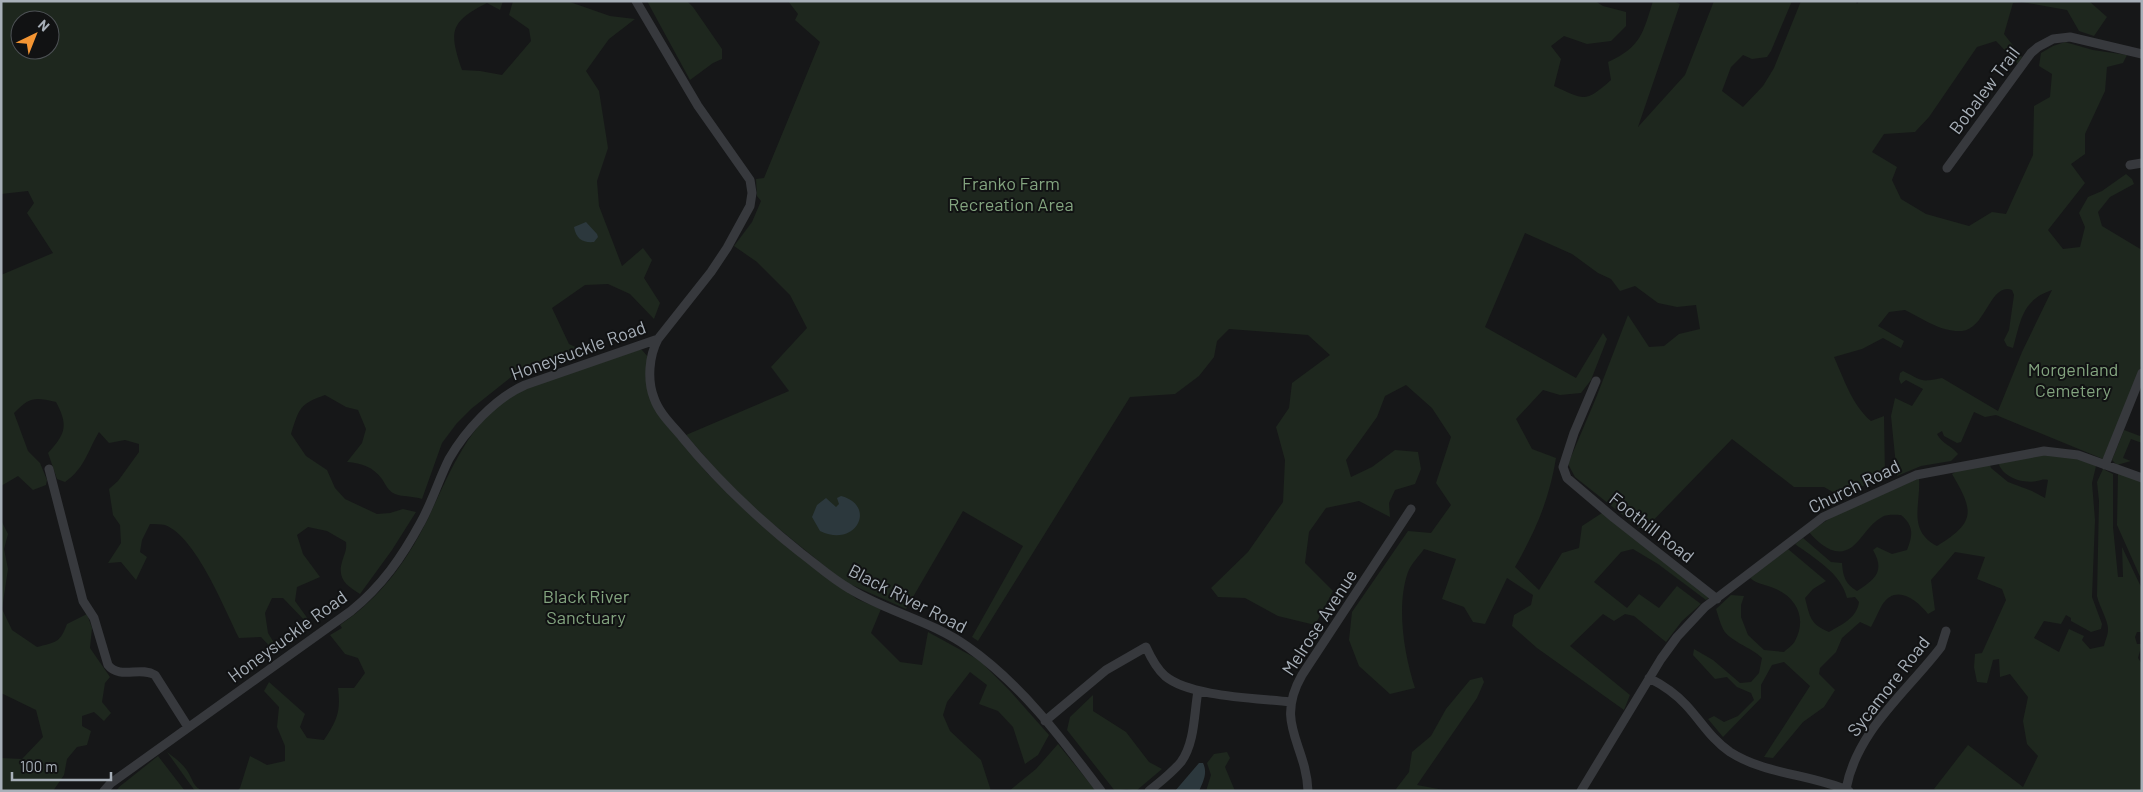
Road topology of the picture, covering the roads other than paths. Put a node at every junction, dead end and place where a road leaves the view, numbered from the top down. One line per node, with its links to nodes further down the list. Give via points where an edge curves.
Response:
1 (636, 1): 6 (street, Honeysuckle Road, via 698,106 745,171 752,192 750,206 727,248)
2 (2142, 54): 5 (street, Bobalew Trail, via 2070,37 2045,43 2027,59)
3 (2142, 163): 4 (street)
4 (2130, 165)
5 (1947, 168)
6 (658, 339): 18 (street, Black River Road, via 652,352 650,378 656,403 710,471 733,494 841,584 968,646 1008,680); 19 (street, Honeysuckle Road, via 507,393 454,452 422,520 393,569 376,590)
7 (2142, 373): 9 (street)
8 (1596, 381): 13 (street, Foothill Road, via 1562,467 1567,478)
9 (2105, 465): 11 (street, Church Road); 13 (street, Church Road, via 2078,455 2044,451 1916,474 1823,517)
10 (49, 469): 19 (street, via 82,601 94,618 108,665 119,672 154,675)
11 (2142, 478)
12 (1411, 509): 17 (street, Melrose Avenue, via 1302,675)
13 (1717, 599): 15 (street, Church Road, via 1677,637)
14 (1946, 630): 20 (street, Sycamore Road, via 1941,647 1869,733 1856,757)
15 (1649, 678): 20 (street, via 1677,696 1708,733 1740,758); 25 (street, Church Road)
16 (1198, 690): 17 (street); 18 (street, via 1183,686 1165,675 1151,659 1146,647 1106,670); 23 (street, via 1186,753 1173,770)
17 (1290, 702): 24 (street, Melrose Avenue, via 1289,713)
18 (1045, 721): 22 (street, Black River Road)
19 (188, 727): 21 (street, Honeysuckle Road)
20 (1847, 790)
21 (104, 791)
22 (1101, 791)
23 (1149, 791)
24 (1308, 791)
25 (1581, 791)

